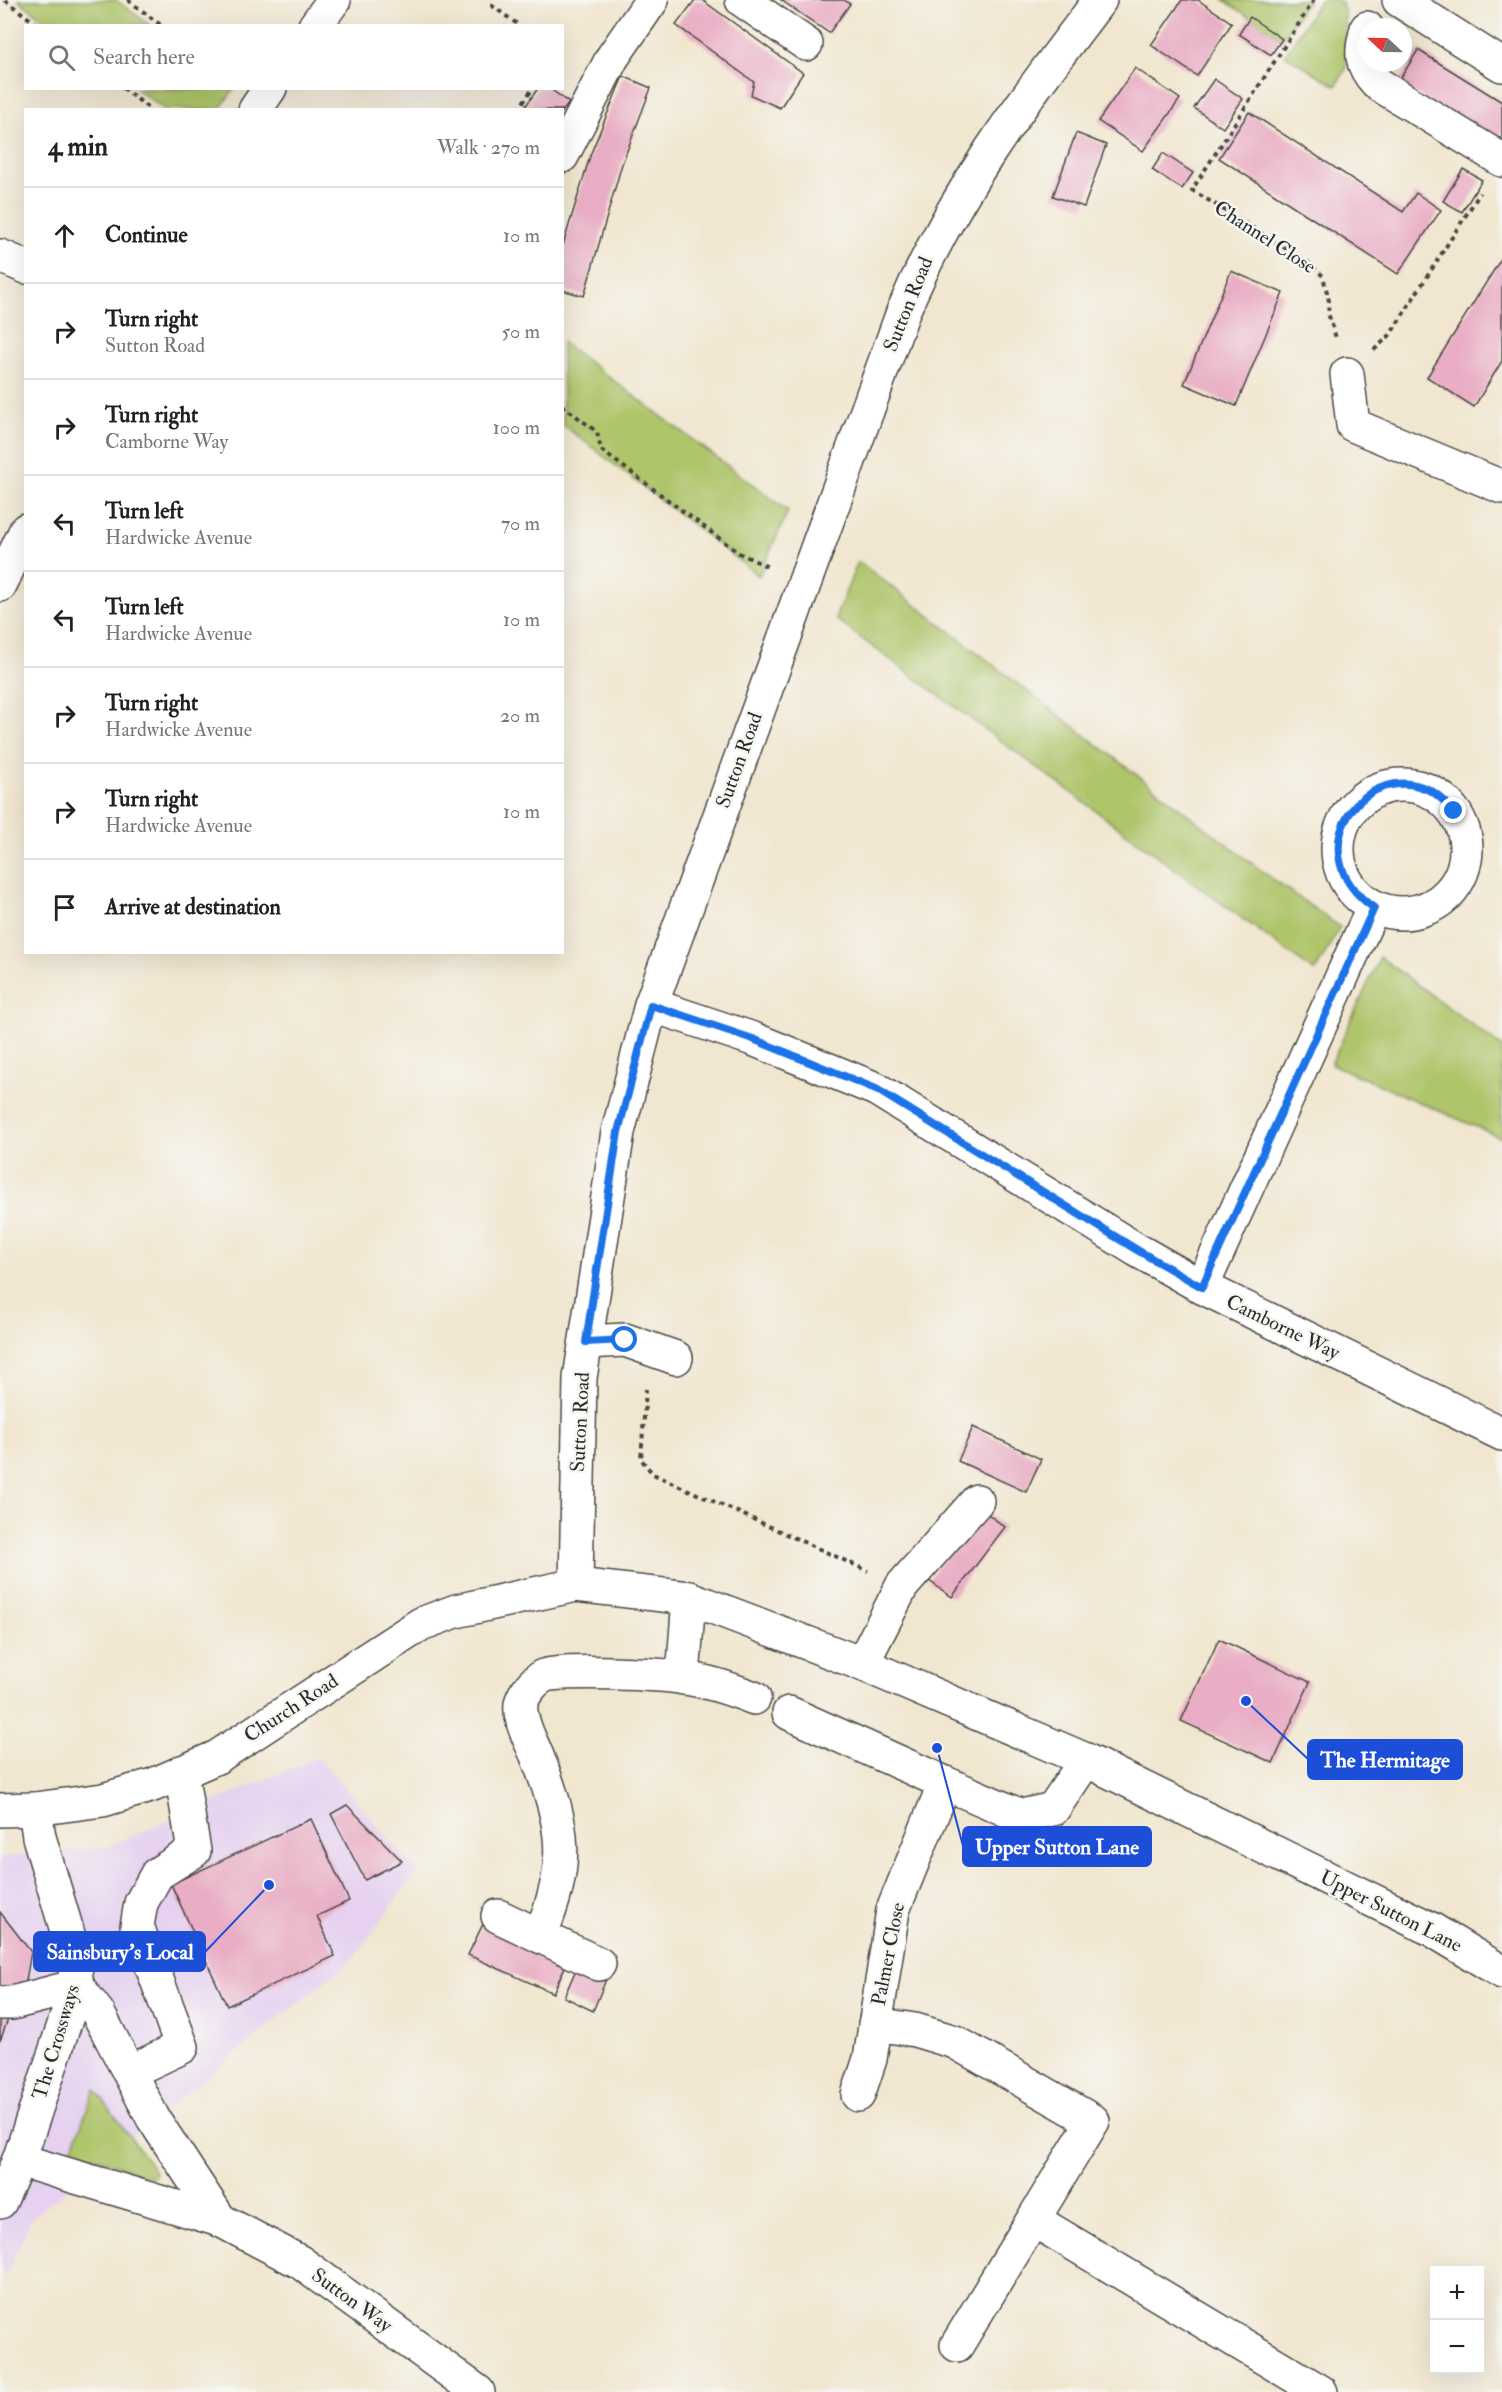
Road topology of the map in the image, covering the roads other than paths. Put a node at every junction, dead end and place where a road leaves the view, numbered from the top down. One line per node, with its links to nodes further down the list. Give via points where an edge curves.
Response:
1 (334, 0): 8 (street)
2 (652, 0): 12 (street, via 612,58)
3 (742, 0): 9 (street)
4 (1100, 0): 21 (street, Sutton Road, via 977,166 925,258)
5 (1370, 0): 7 (street)
6 (1399, 0): 10 (street)
7 (1368, 18)
8 (316, 24)
9 (806, 44)
10 (1502, 65)
11 (1366, 72): 13 (street, via 1378,84)
12 (564, 152)
13 (1502, 159)
14 (0, 256): 15 (street)
15 (24, 266)
16 (1347, 374): 17 (street, via 1353,425)
17 (1502, 487)
18 (24, 534): 19 (street)
19 (0, 585)
20 (1374, 908): 22 (street)
21 (651, 1005): 22 (street, Camborne Way, via 753,1039 876,1089); 23 (street, Sutton Road, via 618,1132)
22 (1202, 1287): 25 (street, Camborne Way)
23 (586, 1342): 24 (street, via 625,1340); 27 (street, Sutton Road, via 580,1378)
24 (662, 1353)
25 (1502, 1434)
26 (977, 1501): 29 (street, via 902,1586)
27 (576, 1585): 28 (street, Upper Sutton Lane); 34 (street, Church Road, via 456,1611 421,1624 217,1757)
28 (689, 1598): 29 (street, Upper Sutton Lane); 30 (street)
29 (862, 1664): 33 (street, Upper Sutton Lane)
30 (683, 1677): 31 (street); 39 (street, via 545,1675 528,1689 521,1704 523,1722 552,1795 560,1830 561,1868 555,1898)
31 (754, 1698)
32 (789, 1713): 35 (street)
33 (1086, 1760): 35 (street, via 1053,1809 1022,1816); 41 (street, Upper Sutton Lane, via 1431,1929)
34 (181, 1773): 36 (street, Church Road, via 103,1800); 45 (street, via 194,1851 157,1874 141,1903 137,1926 182,2047)
35 (945, 1783): 44 (street, Palmer Close, via 893,1910)
36 (35, 1809): 37 (street, Church Road); 42 (street, The Crossways, via 39,1837 73,1951)
37 (0, 1810)
38 (498, 1917): 39 (street)
39 (540, 1936): 40 (street)
40 (599, 1965)
41 (1502, 1972)
42 (77, 1986): 43 (street); 45 (street, Sutton Way, via 98,2013); 47 (street, The Crossways)
43 (0, 2003)
44 (875, 2024): 46 (street, Palmer Close, via 870,2059); 50 (street, via 955,2042 1094,2121)
45 (129, 2072): 49 (street, Sutton Way, via 153,2118)
46 (858, 2095)
47 (19, 2160): 48 (street, The Crossways); 49 (street, Sutton Way)
48 (0, 2202)
49 (220, 2220): 52 (street, Sutton Way, via 300,2262)
50 (1034, 2220): 51 (street); 53 (street)
51 (957, 2345)
52 (478, 2392)
53 (1321, 2392)

